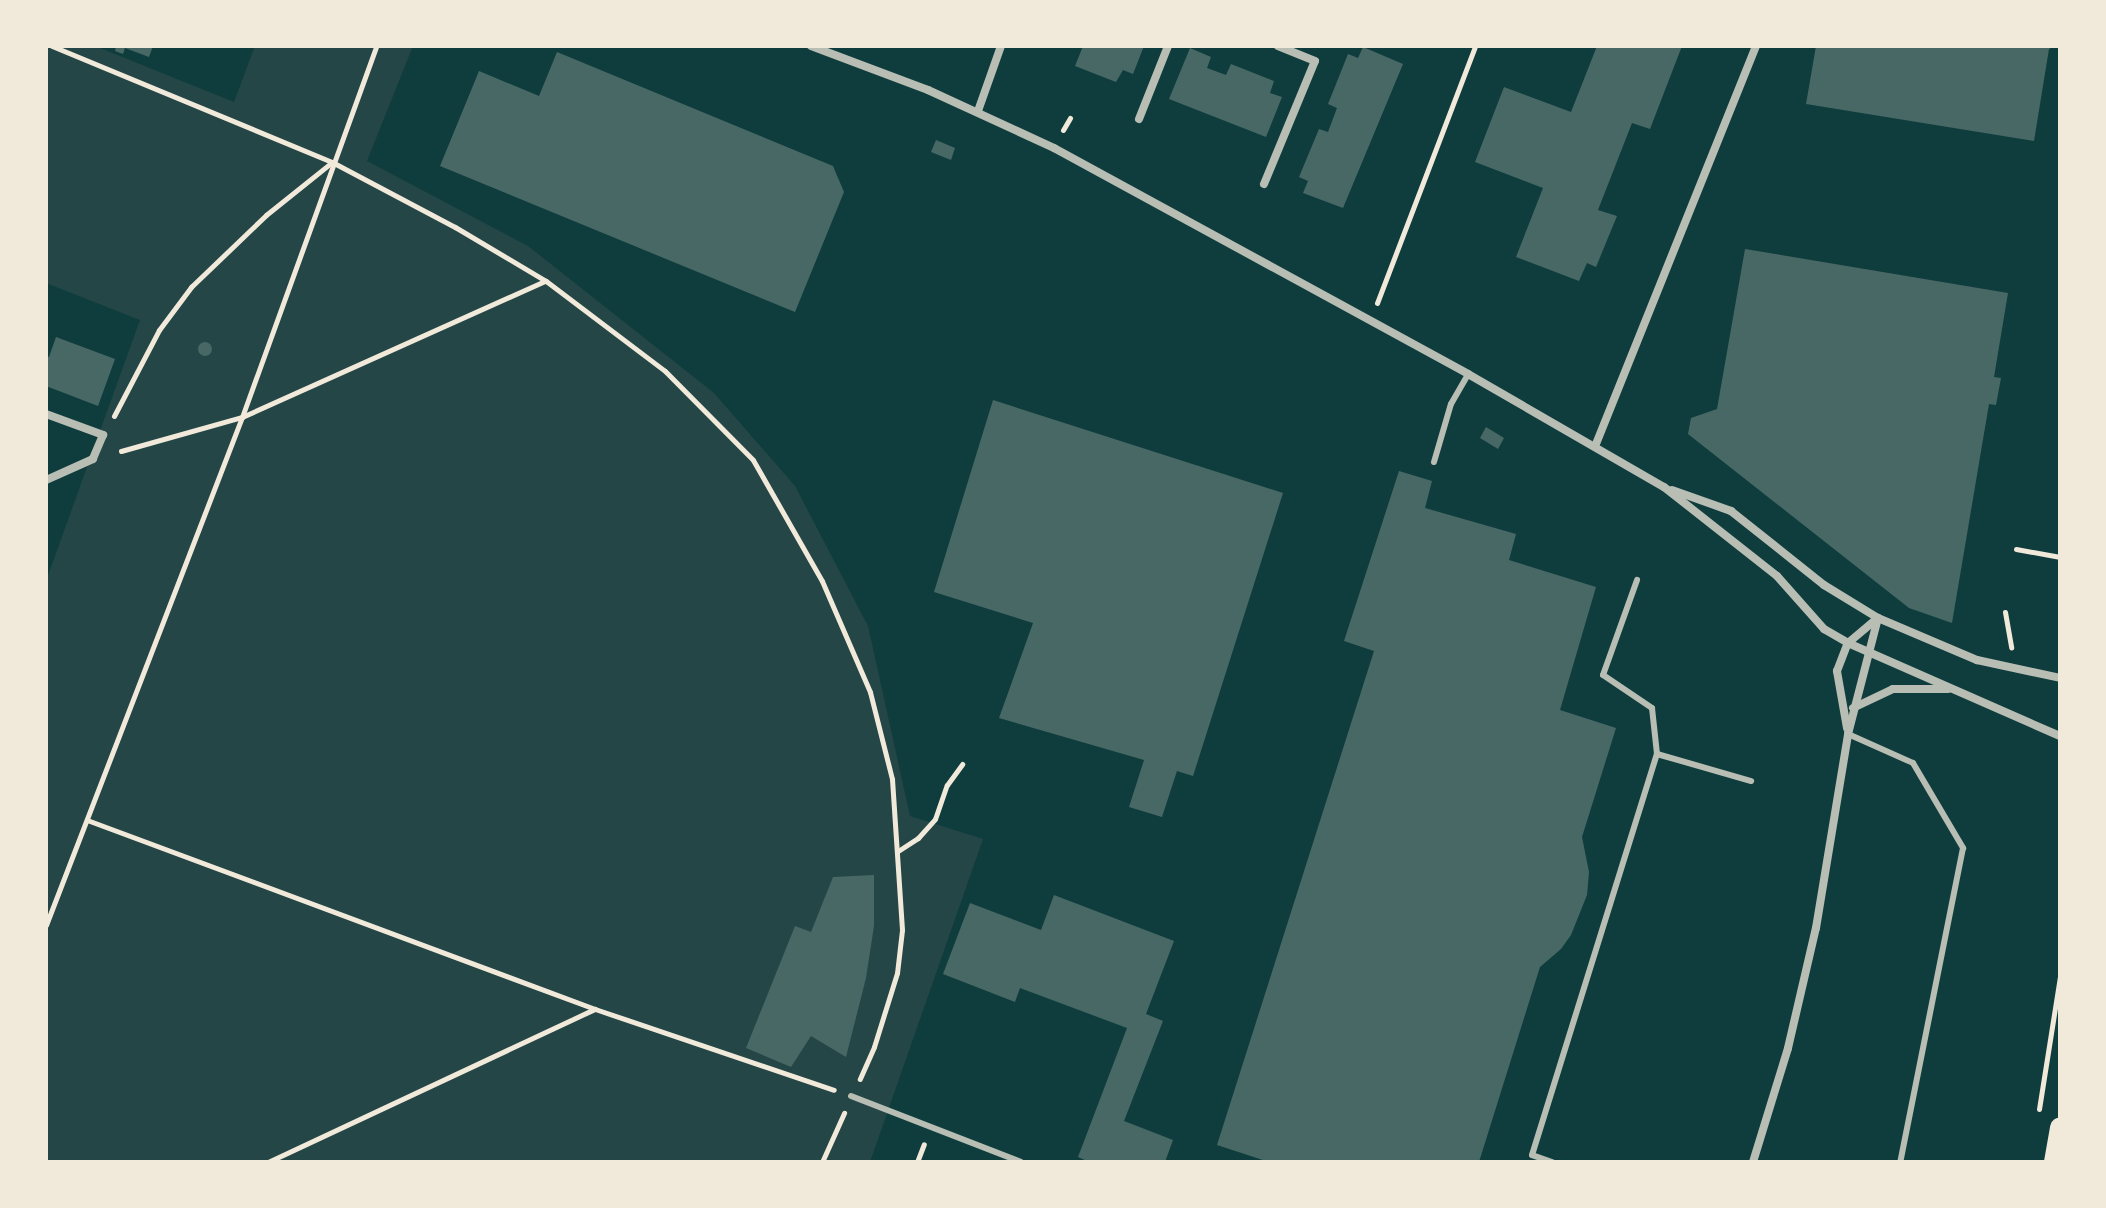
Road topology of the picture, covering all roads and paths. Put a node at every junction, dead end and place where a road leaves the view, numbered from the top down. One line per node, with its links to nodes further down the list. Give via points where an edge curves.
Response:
1 (52, 46): 11 (path)
2 (376, 46): 11 (path)
3 (811, 46): 9 (street)
4 (1001, 46): 9 (street)
5 (1168, 46): 10 (street)
6 (1278, 46): 12 (street, via 1315,61)
7 (1475, 46): 14 (path)
8 (1756, 46): 19 (street)
9 (978, 111): 14 (street)
10 (1139, 119)
11 (332, 162): 13 (path); 17 (path); 18 (path, via 266,215 191,287 159,330)
12 (1264, 184)
13 (546, 281): 17 (path); 41 (path, via 665,371 753,460 822,581 870,692 892,779)
14 (1370, 320): 15 (street)
15 (1468, 374): 19 (street); 21 (lane, via 1451,404)
16 (46, 414): 18 (street)
17 (242, 417): 20 (path); 40 (path)
18 (103, 435): 20 (street)
19 (1596, 444): 23 (street)
20 (93, 459): 22 (street)
21 (1434, 462)
22 (46, 480)
23 (1664, 487): 28 (street, via 1731,511 1824,585); 29 (street, via 1777,576 1824,629)
24 (2016, 549): 25 (path)
25 (2060, 557)
26 (1637, 580): 37 (lane, via 1603,675 1652,708)
27 (2005, 612): 31 (path)
28 (1878, 618): 29 (street); 30 (street); 32 (street, via 1977,660)
29 (1848, 643): 30 (street); 35 (street, via 1837,671)
30 (1869, 651): 33 (street); 34 (street)
31 (2012, 652)
32 (2060, 678)
33 (1954, 689): 34 (street, via 1893,689); 36 (street)
34 (1853, 708): 35 (street)
35 (1848, 734): 53 (street, via 1816,928 1788,1048); 54 (lane, via 1913,763 1963,848)
36 (2060, 736)
37 (1657, 754): 39 (lane); 48 (lane)
38 (962, 764): 41 (path, via 947,785 935,819)
39 (1751, 781)
40 (87, 820): 42 (path); 44 (path)
41 (898, 851): 45 (path, via 902,930 897,973 874,1047)
42 (46, 925)
43 (2060, 976): 46 (path)
44 (595, 1009): 45 (path); 49 (path)
45 (851, 1096): 50 (path); 51 (lane)
46 (2037, 1122)
47 (2060, 1128): 55 (main road)
48 (1531, 1159): 52 (lane)
49 (268, 1162)
50 (822, 1162)
51 (1021, 1162)
52 (1552, 1162)
53 (1753, 1162)
54 (1900, 1162)
55 (2054, 1162)

